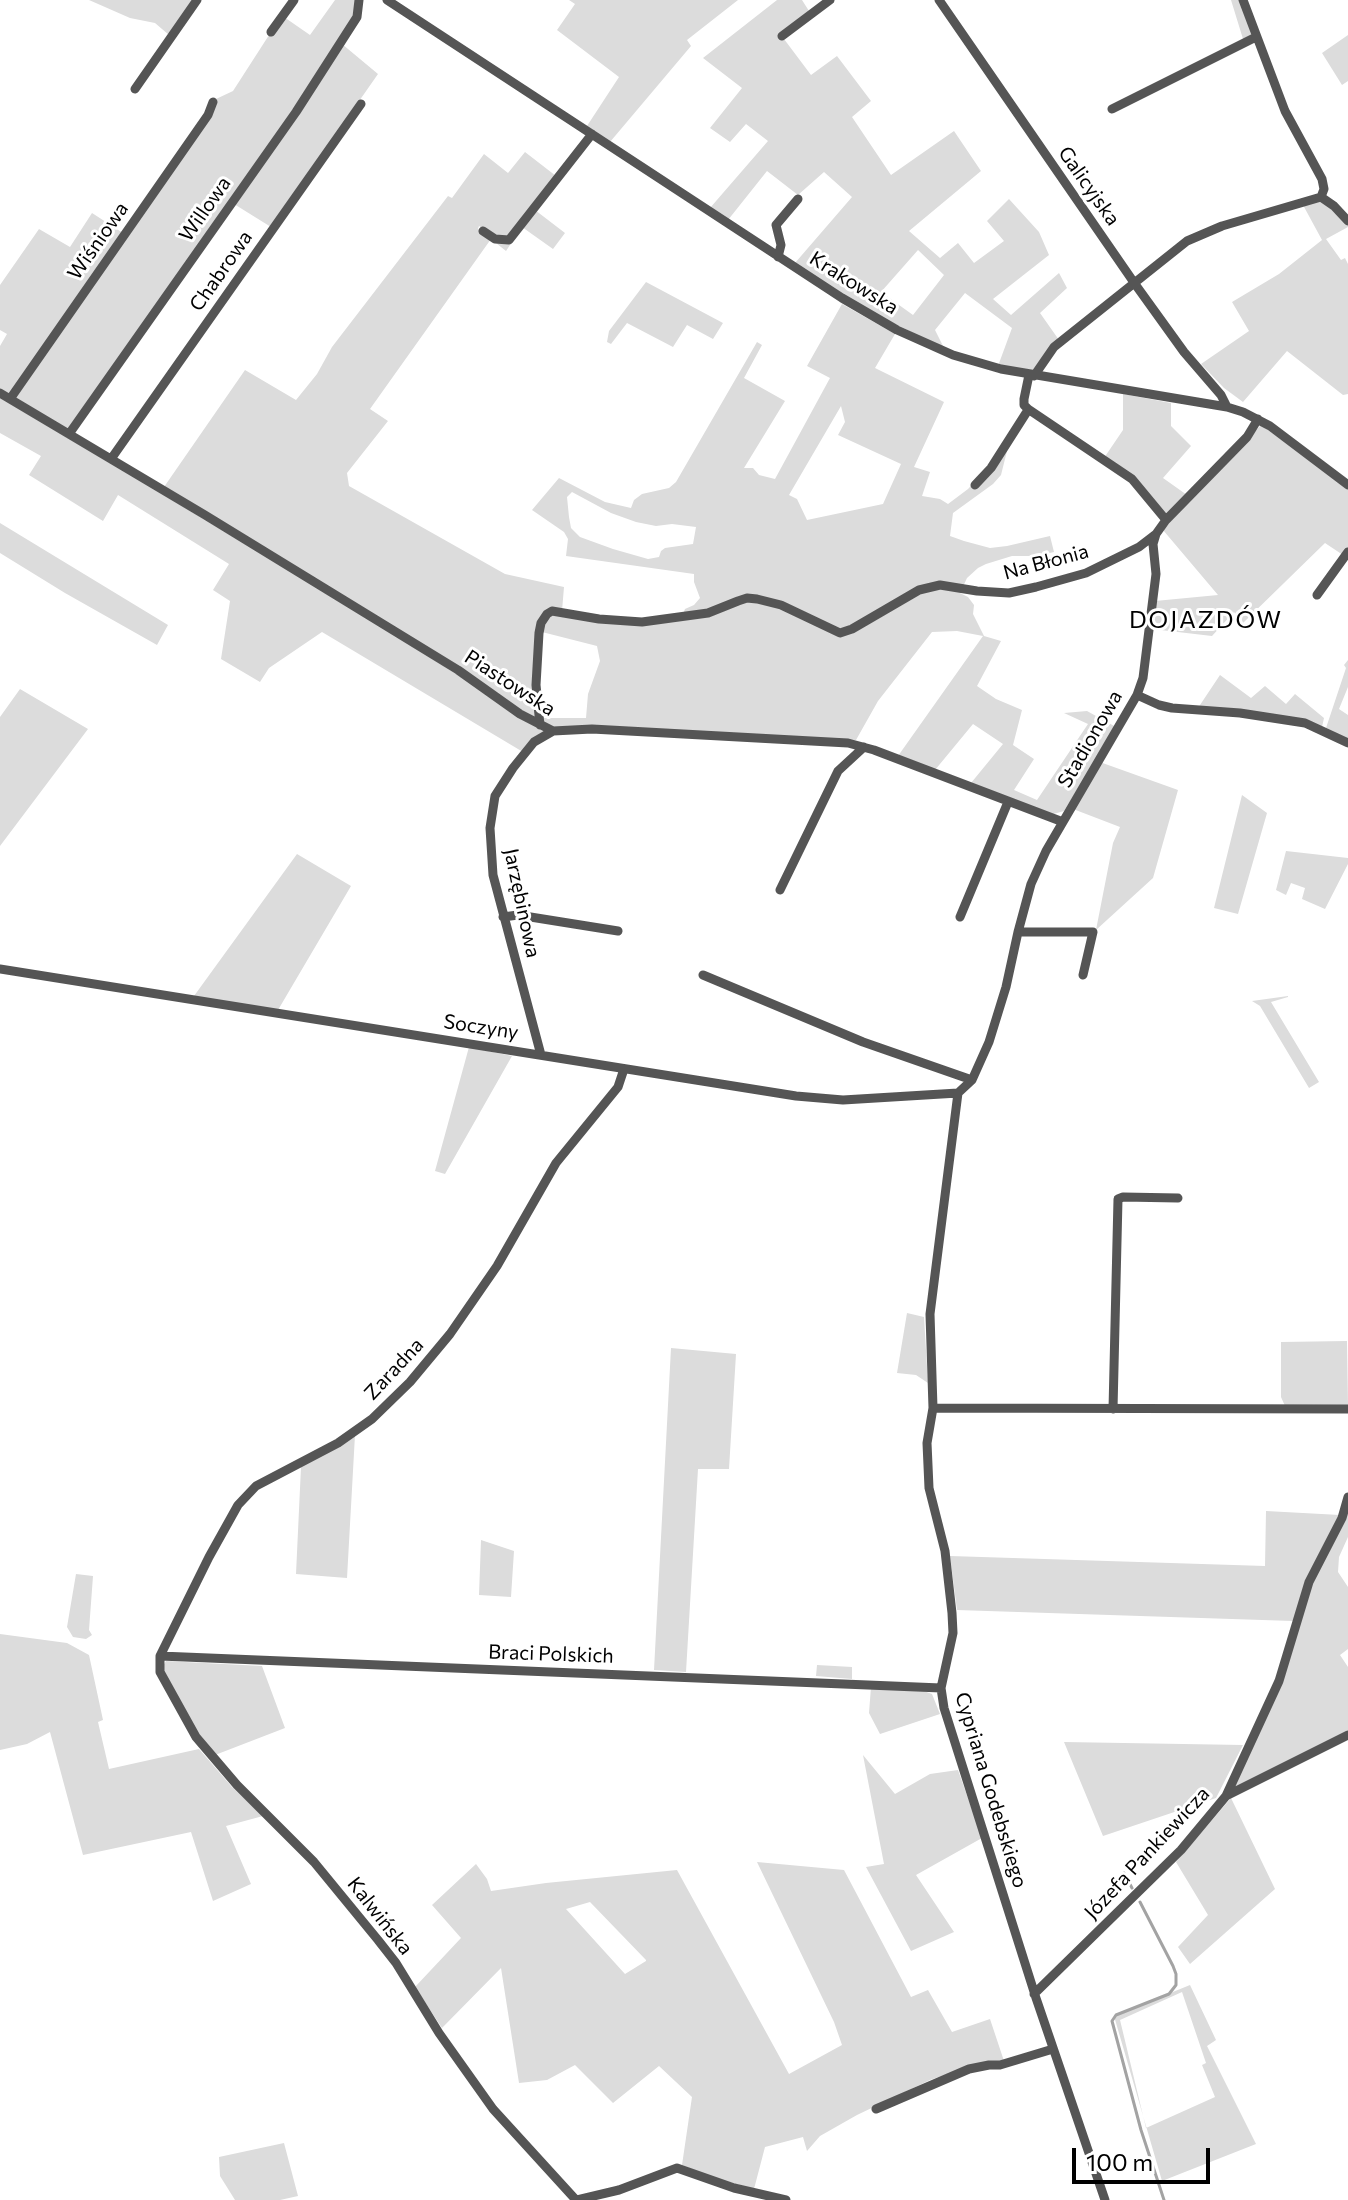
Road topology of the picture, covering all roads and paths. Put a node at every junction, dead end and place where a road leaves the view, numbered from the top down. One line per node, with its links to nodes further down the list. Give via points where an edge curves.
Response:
1 (197, 0): 11 (street)
2 (294, 0): 8 (street)
3 (359, 0): 30 (street, Willowa, via 357,17 296,112)
4 (387, 0): 15 (street, Krakowska)
5 (830, 0): 9 (street)
6 (939, 0): 21 (street, Galicyjska)
7 (1243, 0): 10 (street)
8 (271, 32)
9 (782, 36)
10 (1256, 37): 14 (street); 16 (street, via 1285,111 1322,179)
11 (135, 89)
12 (213, 102): 25 (street, Wiśniowa)
13 (361, 104): 31 (street, Chabrowa)
14 (1112, 109)
15 (592, 134): 19 (street, via 509,240); 20 (street, Krakowska)
16 (1321, 197): 18 (street); 21 (street, via 1187,241)
17 (798, 199): 20 (street, via 776,225)
18 (1348, 221)
19 (483, 231)
20 (778, 257): 22 (street, Krakowska, via 897,330 953,355)
21 (1135, 284): 22 (street, via 1054,347); 23 (street, Galicyjska)
22 (1031, 375): 26 (street, Krakowska); 28 (street, via 1024,405)
23 (1215, 388): 26 (street); 27 (street, Galicyjska)
24 (0, 393): 25 (street, Piastowska)
25 (10, 399): 30 (street, Piastowska)
26 (1215, 405): 27 (street, Krakowska)
27 (1227, 407): 29 (street, Krakowska)
28 (1028, 410): 32 (street); 34 (street, via 1132,479)
29 (1258, 419): 33 (street, Krakowska); 34 (street)
30 (69, 434): 31 (street, Piastowska)
31 (111, 459): 39 (street, Piastowska)
32 (975, 485)
33 (1348, 485)
34 (1166, 520): 35 (street)
35 (1156, 534): 38 (street, Stadionowa, via 1156,574); 39 (street, Na Błonia, via 1086,573 1036,587 1009,593 940,585 919,590 840,633 757,599 708,613 642,622 552,611 539,633)
36 (1348, 552): 37 (street)
37 (1317, 595)
38 (1137, 695): 41 (street, via 1172,708 1305,723); 44 (street, Stadionowa)
39 (540, 725): 40 (street, Piastowska)
40 (553, 731): 42 (street, Piastowska, via 620,730); 46 (street, Jarzębinowa, via 534,742 495,796 490,828 493,875)
41 (1348, 743)
42 (864, 747): 43 (street, Piastowska); 45 (street, via 838,771)
43 (1008, 802): 44 (street, Piastowska); 47 (street)
44 (1063, 822): 49 (street, Stadionowa, via 1031,884)
45 (780, 890)
46 (503, 917): 48 (street); 53 (street, Jarzębinowa)
47 (960, 917)
48 (618, 931)
49 (1018, 932): 52 (street, via 1093,932); 55 (street, Stadionowa, via 989,1042)
50 (0, 969): 53 (street, Soczyny)
51 (703, 975): 55 (street, via 863,1042)
52 (1083, 975)
53 (541, 1055): 54 (street, Soczyny)
54 (624, 1069): 56 (street, Soczyny, via 843,1100); 62 (street, Zaradna, via 618,1087 556,1163 489,1278 410,1382 372,1419 256,1486 238,1505)
55 (972, 1080): 56 (street, Stadionowa)
56 (958, 1093): 58 (street, Cypriana Godebskiego, via 930,1314)
57 (1178, 1198): 59 (street, via 1118,1199)
58 (933, 1408): 59 (street); 63 (street, Cypriana Godebskiego, via 927,1443 929,1488 945,1551 953,1633)
59 (1113, 1409): 60 (street)
60 (1348, 1409)
61 (1348, 1497): 65 (street, Józefa Pankiewicza, via 1309,1582 1279,1681)
62 (160, 1656): 63 (street, Braci Polskich); 69 (street, Kalwińska, via 160,1672 196,1737 314,1862 396,1963 493,2109)
63 (941, 1688): 66 (street, Cypriana Godebskiego)
64 (1348, 1735): 65 (street)
65 (1226, 1796): 66 (street, Józefa Pankiewicza, via 1181,1850)
66 (1034, 1994): 67 (street, Cypriana Godebskiego)
67 (1053, 2049): 68 (street, via 969,2069); 71 (street, Cypriana Godebskiego)
68 (876, 2109)
69 (576, 2200): 70 (street, via 677,2168)
70 (786, 2200)
71 (1105, 2200)

